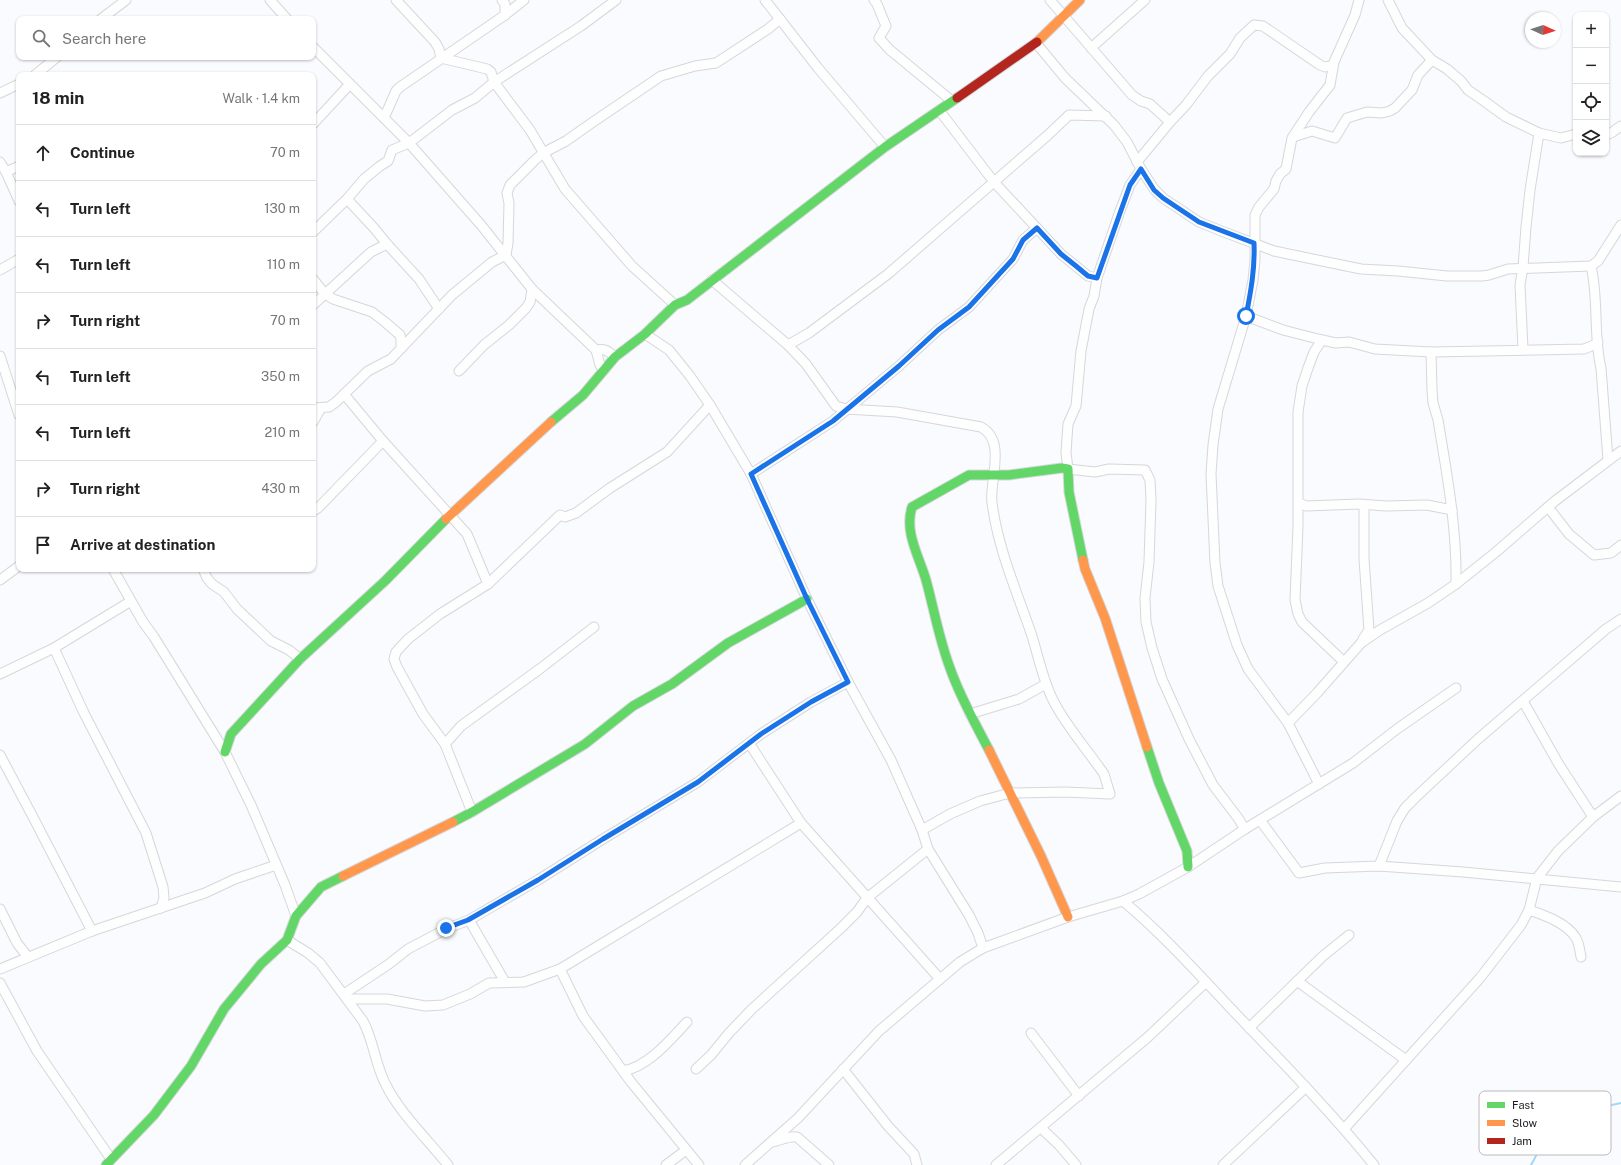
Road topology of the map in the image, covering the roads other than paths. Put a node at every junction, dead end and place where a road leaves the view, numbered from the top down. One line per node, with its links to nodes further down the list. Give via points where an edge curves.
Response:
1 (126, 0): 14 (street)
2 (270, 0): 15 (street)
3 (396, 0): 22 (street, via 434,42)
4 (502, 0): 16 (street, via 505,4)
5 (524, 0): 16 (street)
6 (616, 0): 27 (street, via 581,26)
7 (765, 0): 18 (street)
8 (874, 0): 31 (street, via 886,26 879,38)
9 (1050, 0): 17 (street)
10 (1080, 0): 17 (street)
11 (1145, 0): 20 (street)
12 (1360, 0): 25 (street)
13 (1388, 0): 24 (street, via 1402,28)
14 (105, 16)
15 (284, 16)
16 (505, 16): 22 (street)
17 (1063, 17): 19 (street); 20 (street)
18 (780, 19): 43 (street); 44 (street, via 716,63 661,76 566,141)
19 (1036, 43): 31 (street); 33 (street, via 1065,78)
20 (1091, 48): 36 (street, via 1132,94 1150,104)
21 (316, 50): 28 (street)
22 (441, 58): 27 (street, via 487,69 491,72); 34 (street, via 396,91)
23 (53, 60): 26 (street)
24 (1432, 60): 38 (street, via 1447,69 1468,90 1506,117); 41 (street, via 1418,75 1412,90 1390,111 1366,112 1347,118 1335,138 1312,131)
25 (1333, 65): 36 (street, via 1320,65 1263,26 1254,25 1240,38 1230,54); 41 (street, via 1328,89)
26 (39, 72)
27 (494, 82): 42 (street); 44 (street, via 530,130)
28 (350, 84): 34 (street); 35 (street)
29 (16, 85): 30 (street)
30 (0, 93)
31 (952, 101): 32 (street)
32 (939, 110): 43 (street); 49 (street)
33 (1106, 116): 46 (street, via 1121,134); 49 (street, via 1069,115)
34 (384, 118): 42 (street)
35 (316, 121)
36 (1170, 122): 46 (street)
37 (1621, 126): 39 (street)
38 (1539, 133): 40 (street, via 1561,138); 60 (street, via 1528,205)
39 (1609, 133)
40 (1573, 135)
41 (1293, 137): 55 (street, via 1286,169 1280,174 1274,189 1255,215)
42 (409, 143): 51 (street, via 392,150 388,161 364,179); 57 (street)
43 (885, 147): 63 (street)
44 (543, 153): 57 (street, via 520,173 507,193 509,211); 68 (street, via 566,189 594,224 632,266)
45 (0, 162): 48 (street)
46 (1139, 165): 55 (street, via 1154,190 1163,198 1199,222); 62 (street)
47 (16, 167): 48 (street)
48 (6, 172): 50 (street)
49 (994, 182): 53 (street); 74 (street, via 888,274 809,333)
50 (16, 194)
51 (347, 199): 54 (street); 56 (street)
52 (1621, 225): 59 (street, via 1598,261)
53 (1037, 228): 62 (street, via 1061,254 1088,276); 87 (street, via 1023,240 1013,259 969,307 938,330)
54 (316, 229)
55 (1254, 243): 60 (street, via 1361,270 1489,276 1508,269); 70 (street, via 1253,280)
56 (387, 244): 66 (street, via 370,252); 69 (street, via 419,279)
57 (506, 255): 65 (street); 69 (street, via 477,274)
58 (16, 261): 61 (street)
59 (1591, 266): 60 (street); 73 (street, via 1597,305)
60 (1524, 267): 76 (street, via 1520,285)
61 (0, 270)
62 (1097, 278): 91 (street, via 1081,351 1076,406 1068,424)
63 (712, 280): 68 (street, via 687,300); 74 (street)
64 (316, 283): 66 (street)
65 (532, 289): 77 (street); 82 (street, via 530,302 526,308)
66 (324, 293): 67 (street); 75 (street, via 333,299 372,312 400,335)
67 (316, 302)
68 (675, 305): 71 (street)
69 (439, 309): 75 (street)
70 (1246, 316): 72 (street, via 1283,330); 121 (street, via 1218,409 1213,445 1211,474 1215,563 1218,586 1237,645 1248,669)
71 (645, 334): 80 (street); 85 (street, via 669,350)
72 (1322, 340): 78 (street, via 1349,342 1375,349); 94 (street, via 1308,368 1298,412)
73 (1598, 342): 76 (street, via 1584,349); 90 (street)
74 (788, 345): 87 (street, via 820,381 831,401 836,406)
75 (401, 348): 84 (street, via 391,359 368,371)
76 (1523, 349): 78 (street)
77 (596, 350): 80 (street, via 607,350); 81 (street)
78 (1431, 352): 98 (street, via 1433,403)
79 (0, 356): 83 (street)
80 (615, 357): 81 (street)
81 (604, 370): 99 (street, via 583,395)
82 (459, 371)
83 (15, 389)
84 (344, 394): 86 (street, via 329,406); 88 (street)
85 (710, 405): 92 (street); 105 (street, via 667,452 610,488 576,514 565,517 560,515)
86 (317, 408)
87 (846, 409): 92 (street, via 833,421); 93 (street, via 897,412 981,427 992,436 996,450)
88 (383, 441): 97 (street); 99 (street)
89 (1621, 451): 90 (street)
90 (1608, 460): 96 (street)
91 (1068, 469): 93 (street); 134 (street, via 1095,472 1109,469 1145,470 1148,473 1151,500 1146,622 1152,648 1162,679 1192,745 1214,785); 139 (street, via 1071,508 1085,569 1105,618 1159,783 1187,851)
92 (751, 474): 107 (street)
93 (994, 475): 117 (street, via 992,501 997,528); 120 (street, via 969,475 919,502 912,507 910,515 913,542 926,580 936,627 954,681)
94 (1298, 503): 95 (street, via 1306,506); 114 (street, via 1295,600 1298,614 1302,622)
95 (1364, 504): 98 (street, via 1427,505); 111 (street, via 1364,559 1369,630)
96 (1548, 507): 100 (street, via 1569,534 1594,555 1611,553); 106 (street)
97 (316, 509)
98 (1452, 510): 106 (street)
99 (451, 516): 105 (street, via 467,534); 113 (street)
100 (1621, 545)
101 (16, 568): 104 (street)
102 (115, 572): 108 (street)
103 (204, 572): 113 (street, via 212,584 224,592 271,641)
104 (0, 580)
105 (488, 584): 123 (street, via 440,614 408,639 396,652 394,659 423,714)
106 (1456, 584): 111 (street)
107 (807, 599): 116 (street); 130 (street, via 728,643 672,684 633,706 585,744)
108 (131, 601): 112 (street); 124 (street)
109 (1621, 619): 119 (street)
110 (594, 627): 123 (street, via 461,726)
111 (1361, 644): 114 (street)
112 (54, 648): 115 (street); 144 (street, via 84,713 146,833 163,887)
113 (300, 659): 124 (street, via 231,734)
114 (1344, 662): 121 (street)
115 (0, 674)
116 (848, 682): 122 (street, via 811,702); 135 (street, via 891,760)
117 (1046, 684): 120 (street, via 1019,699); 128 (street, via 1055,703 1104,774 1110,794)
118 (1456, 688): 127 (street, via 1353,763)
119 (1523, 701): 131 (street); 138 (street, via 1478,739 1405,808)
120 (970, 714): 128 (street)
121 (1288, 723): 127 (street)
122 (750, 743): 133 (street); 149 (street, via 698,782)
123 (445, 744): 130 (street)
124 (226, 752): 137 (street)
125 (0, 755): 126 (street)
126 (3, 768): 150 (street)
127 (1319, 784): 132 (street)
128 (1010, 793): 135 (street, via 980,801); 148 (street)
129 (1621, 796): 131 (street)
130 (472, 812): 147 (street, via 321,887)
131 (1592, 816): 140 (street, via 1558,851)
132 (1260, 820): 134 (street); 138 (street, via 1299,873 1325,868)
133 (801, 823): 142 (street); 157 (street)
134 (1245, 829): 139 (street)
135 (922, 830): 136 (street)
136 (928, 849): 142 (street); 153 (street, via 968,915)
137 (276, 865): 144 (street); 147 (street)
138 (1379, 866): 140 (street)
139 (1188, 867): 143 (street)
140 (1537, 878): 141 (street); 146 (street)
141 (1621, 887)
142 (867, 898): 158 (street); 168 (street, via 841,928 752,1009)
143 (1123, 901): 148 (street); 161 (street, via 1158,932)
144 (162, 908): 150 (street)
145 (0, 909): 154 (street, via 17,943)
146 (1529, 910): 155 (street, via 1567,928 1576,938); 167 (street, via 1521,925 1480,978)
147 (296, 916): 152 (street)
148 (1068, 917): 153 (street)
149 (468, 920): 160 (street); 163 (street, via 446,928 408,949)
150 (92, 931): 154 (street)
151 (1349, 935): 159 (street)
152 (287, 940): 163 (street, via 320,963); 177 (street, via 261,964 224,1009 186,1072 154,1115)
153 (983, 948): 158 (street, via 960,962)
154 (28, 957): 156 (street)
155 (1581, 957)
156 (0, 969)
157 (560, 969): 160 (street, via 524,982); 170 (street, via 583,1016)
158 (940, 979): 169 (street, via 879,1031)
159 (1297, 981): 165 (street); 167 (street)
160 (505, 982): 163 (street, via 489,983 470,994 443,1005 433,1006)
161 (1206, 982): 165 (street); 172 (street, via 1154,1032)
162 (0, 983): 177 (street, via 37,1051)
163 (345, 996): 178 (street, via 369,1032 385,1084)
164 (687, 1022): 170 (street, via 645,1062 634,1069)
165 (1249, 1028): 171 (street)
166 (1031, 1032): 172 (street)
167 (1406, 1060): 174 (street)
168 (696, 1069)
169 (843, 1069): 175 (street); 183 (street, via 888,1126 914,1154)
170 (623, 1071): 176 (street)
171 (1306, 1087): 174 (street); 186 (street)
172 (1079, 1096): 173 (street)
173 (1041, 1128): 184 (street); 185 (street, via 1059,1144)
174 (1344, 1129): 187 (street)
175 (772, 1142): 181 (street); 182 (street, via 791,1136 797,1137)
176 (686, 1150): 179 (street); 180 (street)
177 (109, 1162)
178 (448, 1165)
179 (666, 1165)
180 (699, 1165)
181 (745, 1165)
182 (829, 1165)
183 (917, 1165)
184 (996, 1165)
185 (1076, 1165)
186 (1223, 1165)
187 (1374, 1165)

